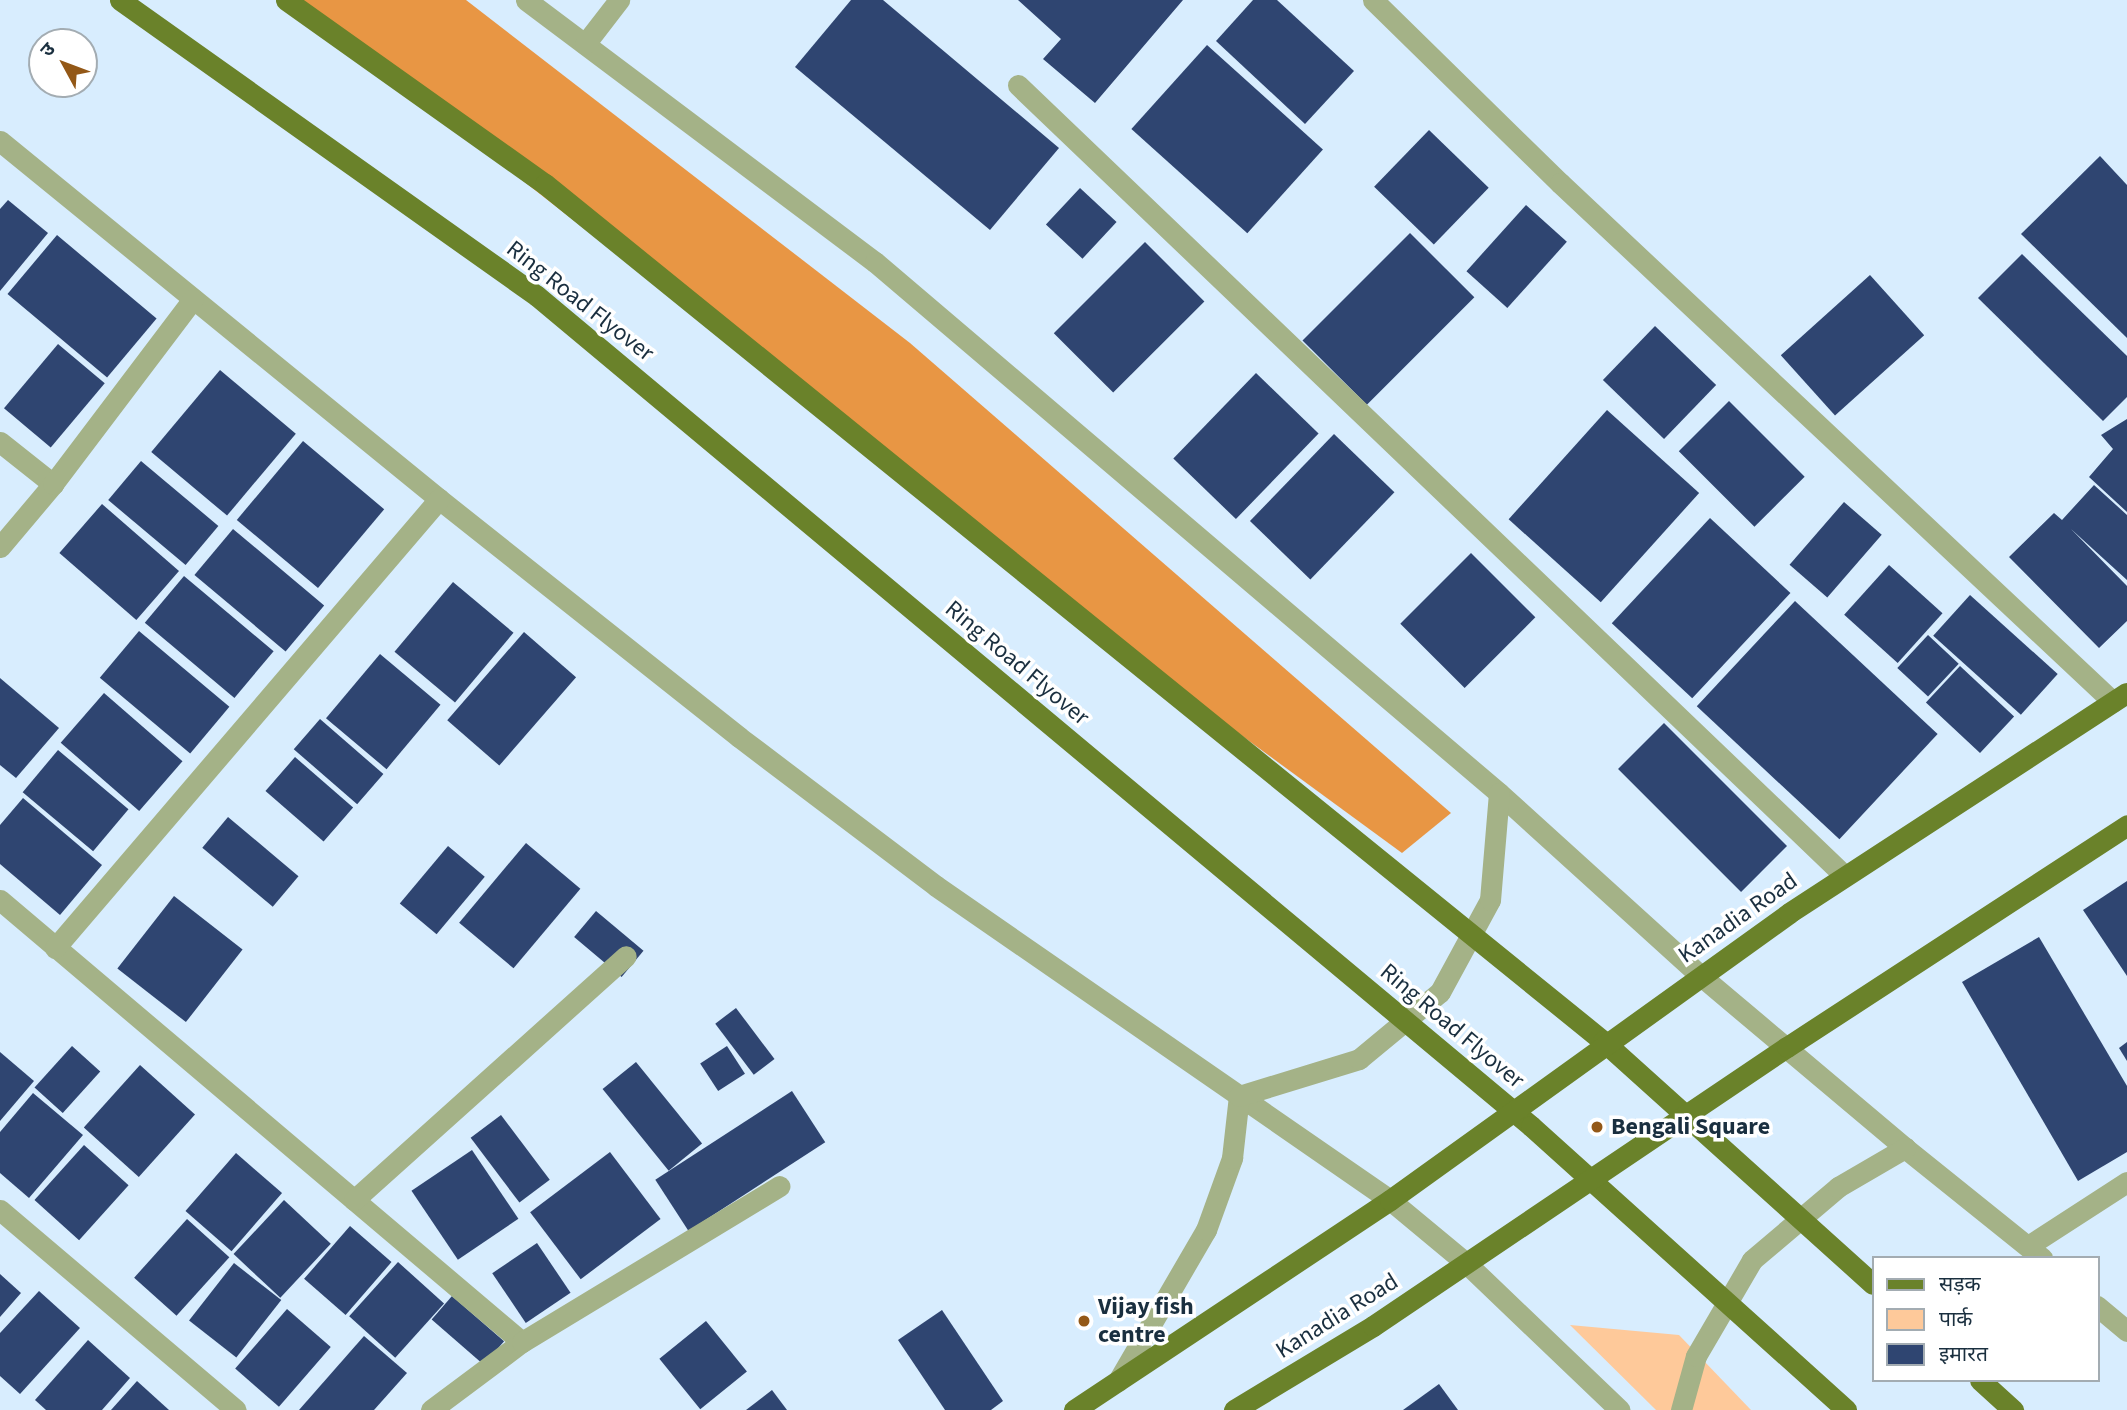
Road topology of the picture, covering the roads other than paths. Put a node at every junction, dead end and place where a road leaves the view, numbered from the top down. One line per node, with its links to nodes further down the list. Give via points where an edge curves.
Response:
1 (120, 0): 44 (main road, Ring Road Flyover, via 537,296 1531,1126)
2 (286, 0): 32 (main road, via 545,184 1603,1041)
3 (526, 0): 6 (street)
4 (619, 0): 6 (street)
5 (1373, 0): 14 (street, via 1560,183)
6 (585, 44): 15 (street, via 875,262)
7 (1018, 85): 17 (street)
8 (0, 142): 9 (street)
9 (193, 299): 11 (street); 12 (street)
10 (0, 442): 11 (street)
11 (53, 484): 13 (street)
12 (439, 499): 19 (street); 23 (street, via 936,886)
13 (0, 547)
14 (2120, 698): 17 (main road, Kanadia Road)
15 (1499, 793): 21 (street); 23 (street, via 1490,900 1440,992 1359,1059)
16 (2127, 825): 22 (main road, Kanadia Road)
17 (1845, 876): 21 (main road, Kanadia Road)
18 (0, 900): 19 (street)
19 (55, 948): 27 (street)
20 (626, 956): 27 (street)
21 (1701, 976): 22 (street); 28 (main road, Kanadia Road)
22 (1787, 1047): 24 (street); 31 (main road, Kanadia Road)
23 (1239, 1096): 28 (street); 36 (street, via 1232,1158 1206,1230)
24 (1905, 1149): 30 (street); 43 (street, via 1839,1187 1752,1260 1696,1356)
25 (2127, 1182): 30 (street)
26 (780, 1186): 35 (street)
27 (354, 1200): 35 (street)
28 (1390, 1200): 31 (street); 36 (main road, Kanadia Road)
29 (0, 1210): 38 (street)
30 (2035, 1252)
31 (1467, 1264): 41 (main road, Kanadia Road); 42 (street)
32 (1871, 1282)
33 (2099, 1308): 34 (street)
34 (2127, 1331)
35 (522, 1342): 39 (street)
36 (1118, 1381): 40 (main road, Kanadia Road)
37 (1982, 1382): 45 (main road)
38 (236, 1410)
39 (431, 1410)
40 (1074, 1410)
41 (1234, 1410)
42 (1620, 1410)
43 (1681, 1410)
44 (1846, 1410)
45 (2012, 1410)

